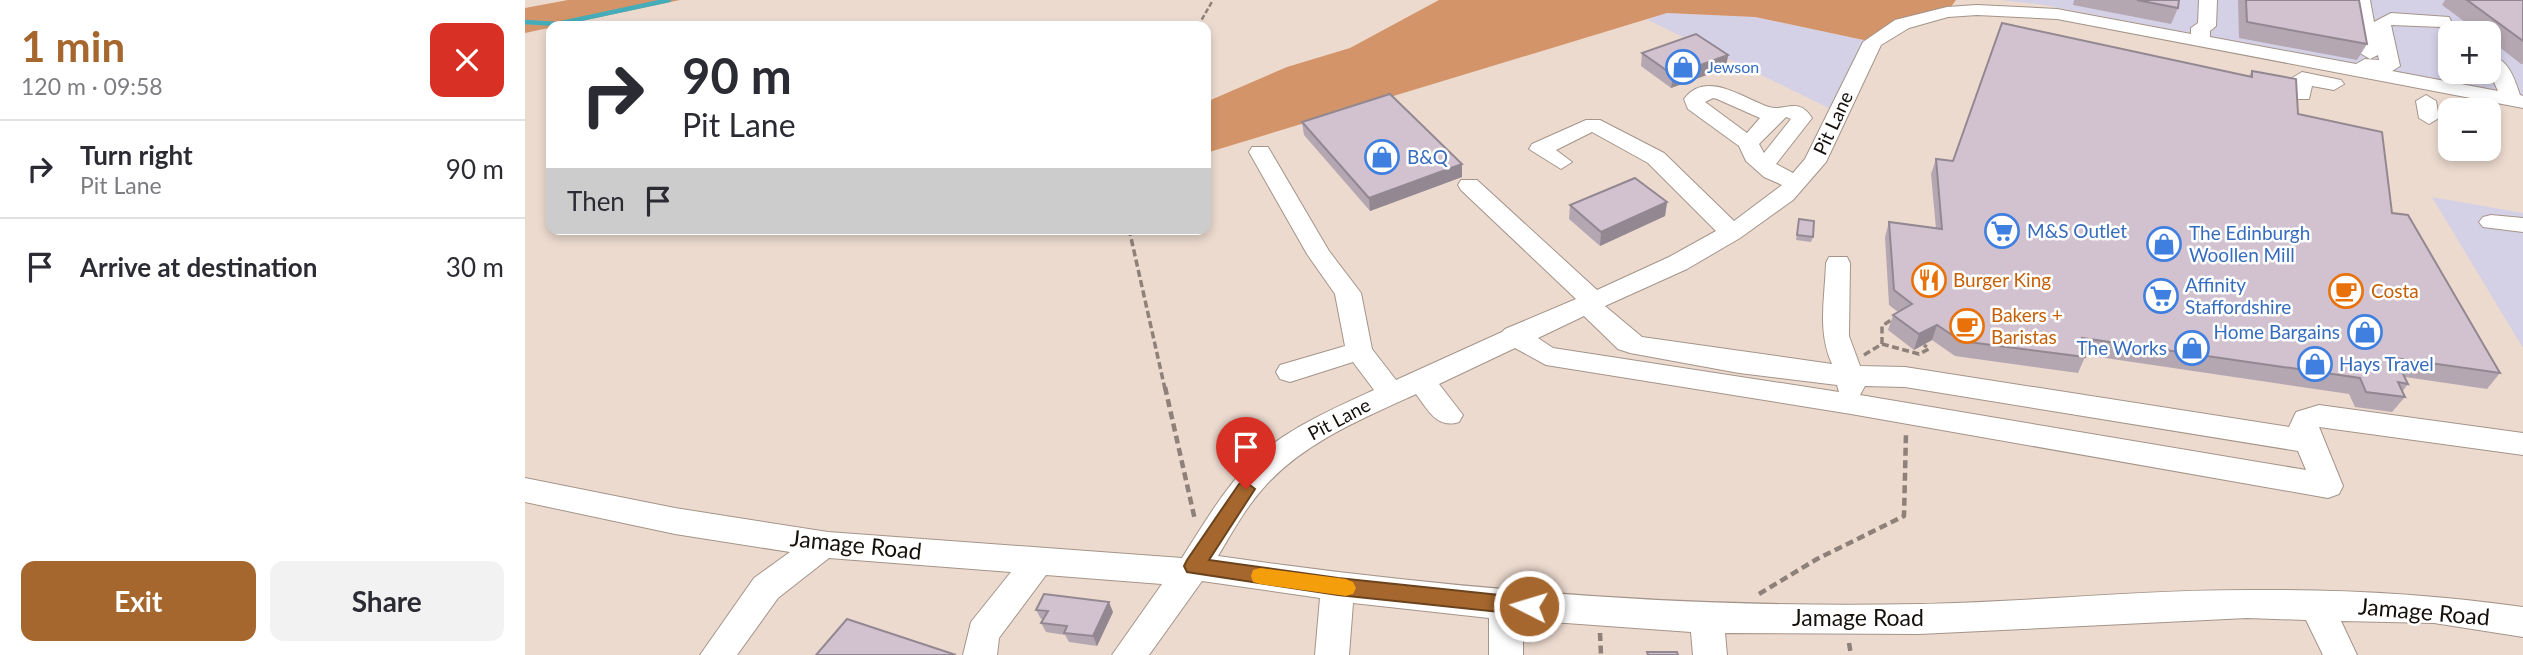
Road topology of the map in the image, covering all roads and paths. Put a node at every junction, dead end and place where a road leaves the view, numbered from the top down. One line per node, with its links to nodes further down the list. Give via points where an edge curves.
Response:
1 (1213, 0): 7 (path)
2 (2208, 0): 12 (street)
3 (2361, 0): 9 (street)
4 (2386, 0): 9 (street)
5 (2418, 0): 8 (street)
6 (2020, 5): 13 (street, Pit Lane); 27 (street, Pit Lane, via 1947,12 1902,24 1873,42 1815,162)
7 (1201, 21)
8 (2443, 21)
9 (2379, 22): 11 (street); 12 (street, via 2390,66)
10 (1989, 26): 13 (street)
11 (2438, 26)
12 (2204, 33): 13 (street, Pit Lane); 19 (street, Pit Lane)
13 (2135, 36): 15 (street)
14 (2501, 68): 16 (street)
15 (2251, 69)
16 (2523, 74)
17 (2501, 76): 20 (street)
18 (2302, 95): 19 (street, via 2302,78 2346,95)
19 (2391, 95): 20 (street, Pit Lane); 21 (street)
20 (2517, 101)
21 (2438, 109)
22 (1772, 116): 23 (street); 23 (street, via 1721,93 1694,99 1695,105); 26 (street, via 1789,111 1802,118)
23 (1748, 143): 26 (street)
24 (1260, 152): 39 (street, via 1319,254 1348,293)
25 (1561, 162): 31 (street, via 1540,149 1593,124 1656,158)
26 (1763, 164): 27 (street)
27 (1796, 183): 31 (street, Pit Lane)
28 (1469, 185): 34 (street)
29 (2491, 222): 30 (street)
30 (2523, 225)
31 (1732, 233): 34 (street, Pit Lane)
32 (1130, 235): 51 (path, via 1192,519)
33 (1839, 263): 44 (street, via 1836,336)
34 (1590, 303): 36 (street, Pit Lane); 41 (street, via 1627,342)
35 (1898, 325): 37 (path, via 1891,320 1882,326)
36 (1514, 335): 41 (street, via 1546,356); 43 (street, Pit Lane)
37 (1882, 344): 38 (path, via 1919,354 1929,349); 42 (path, via 1864,355 1884,363)
38 (1924, 345)
39 (1359, 352): 40 (street); 45 (street)
40 (1290, 372)
41 (1749, 377): 44 (street)
42 (1890, 377): 44 (street); 48 (street)
43 (1419, 379): 45 (street, Pit Lane); 47 (street)
44 (1851, 391): 46 (street)
45 (1390, 393): 51 (street, Pit Lane, via 1307,435 1279,455 1256,476)
46 (1905, 414): 48 (street, via 2328,486); 58 (path, via 1904,516 1766,587)
47 (1449, 415)
48 (2307, 441): 49 (street, via 2303,428 2307,419 2319,416)
49 (2523, 444)
50 (525, 490): 52 (street, Jamage Road, via 675,521)
51 (1219, 527): 54 (street, Pit Lane)
52 (824, 544): 53 (street, Jamage Road); 60 (street, via 766,588)
53 (1038, 561): 54 (street, Jamage Road); 61 (street, via 983,633)
54 (1192, 569): 55 (street, Jamage Road); 62 (street, Pit Lane)
55 (1338, 587): 57 (street, Jamage Road); 63 (street)
56 (2315, 604): 58 (street, Jamage Road, via 1919,619); 59 (street, Jamage Road, via 2434,609); 66 (street)
57 (1506, 605): 58 (street, Jamage Road); 64 (street)
58 (1719, 618): 65 (street)
59 (2523, 622)
60 (717, 655)
61 (980, 655)
62 (1129, 655)
63 (1332, 655)
64 (1506, 655)
65 (1710, 655)
66 (2340, 655)

